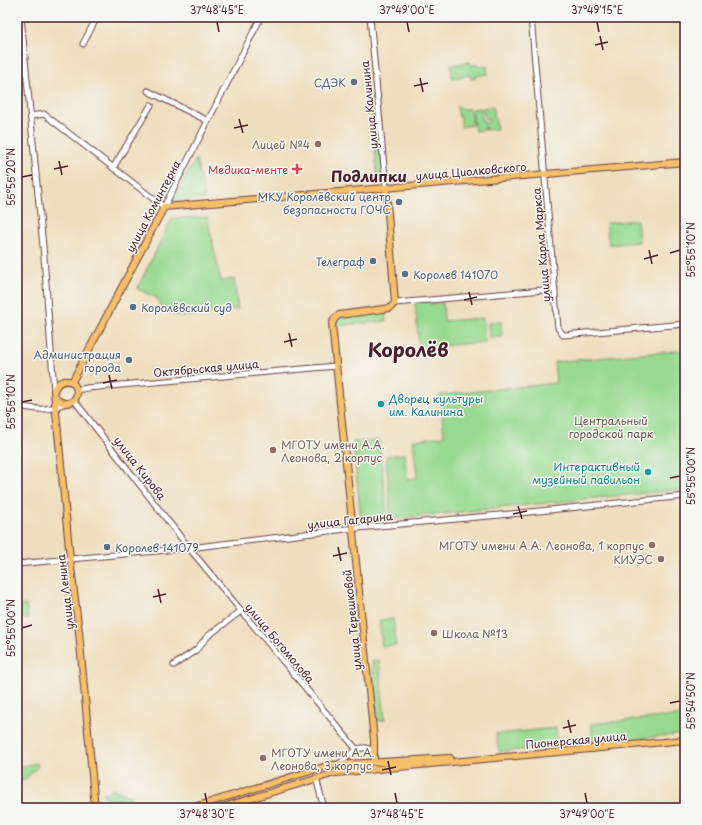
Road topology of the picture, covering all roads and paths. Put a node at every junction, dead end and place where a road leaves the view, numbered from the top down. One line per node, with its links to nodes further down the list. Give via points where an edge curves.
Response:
1 (22, 17): 9 (street, улица Ленина)
2 (97, 17): 6 (street)
3 (260, 17): 10 (street, улица Коминтерна)
4 (370, 17): 14 (street, улица Калинина)
5 (531, 17): 13 (street, улица Карла Маркса)
6 (83, 44)
7 (148, 91): 10 (street)
8 (151, 105): 12 (street)
9 (31, 116): 12 (street, via 44,114); 20 (street, улица Ленина)
10 (208, 121): 15 (street, улица Коминтерна)
11 (685, 162): 13 (main road, улица Циолковского)
12 (113, 168): 15 (street)
13 (545, 174): 14 (main road, улица Циолковского); 16 (street, улица Карла Маркса)
14 (386, 188): 15 (main road, улица Циолковского); 17 (main road, улица Калинина)
15 (164, 207): 22 (main road, улица Коминтерна)
16 (555, 289): 17 (street); 18 (street, улица Карла Маркса, via 558,328 563,335)
17 (395, 303): 19 (main road, улица Терешковой, via 390,308 339,315 335,318 332,324)
18 (685, 324)
19 (336, 366): 23 (street, Октябрьская улица); 30 (main road, улица Терешковой)
20 (53, 374): 21 (street); 24 (street, улица Ленина)
21 (60, 382): 22 (main road); 24 (main road, via 56,385)
22 (72, 382): 23 (main road)
23 (77, 390): 25 (main road)
24 (54, 393): 26 (main road); 28 (main road, улица Ленина)
25 (74, 400): 26 (main road); 31 (street, улица Кирова)
26 (63, 404): 28 (street)
27 (17, 406): 28 (street, via 40,410)
28 (56, 407): 32 (main road, улица Ленина)
29 (685, 496): 30 (street, улица Гагарина)
30 (352, 528): 31 (street, улица Гагарина); 38 (main road, улица Терешковой)
31 (189, 548): 32 (street, улица Гагарина); 34 (street, улица Богомолова)
32 (70, 559): 33 (street, улица Гагарина); 44 (main road, улица Ленина, via 80,638)
33 (17, 564)
34 (241, 611): 35 (street, via 208,636 196,650); 37 (street, улица Богомолова)
35 (174, 665)
36 (685, 740): 39 (main road, Пионерская улица)
37 (356, 750): 38 (street, via 366,747); 41 (street)
38 (374, 753): 40 (main road, улица Терешковой)
39 (468, 760): 40 (main road, Пионерская улица, via 462,757); 42 (main road, Пионерская улица)
40 (373, 761): 41 (main road, Пионерская улица); 42 (main road)
41 (339, 764): 45 (main road, Пионерская улица, via 321,767)
42 (368, 770): 43 (main road, Пионерская улица, via 335,773)
43 (316, 778): 46 (main road, Пионерская улица); 47 (street)
44 (95, 808)
45 (191, 808)
46 (220, 808)
47 (324, 808)

